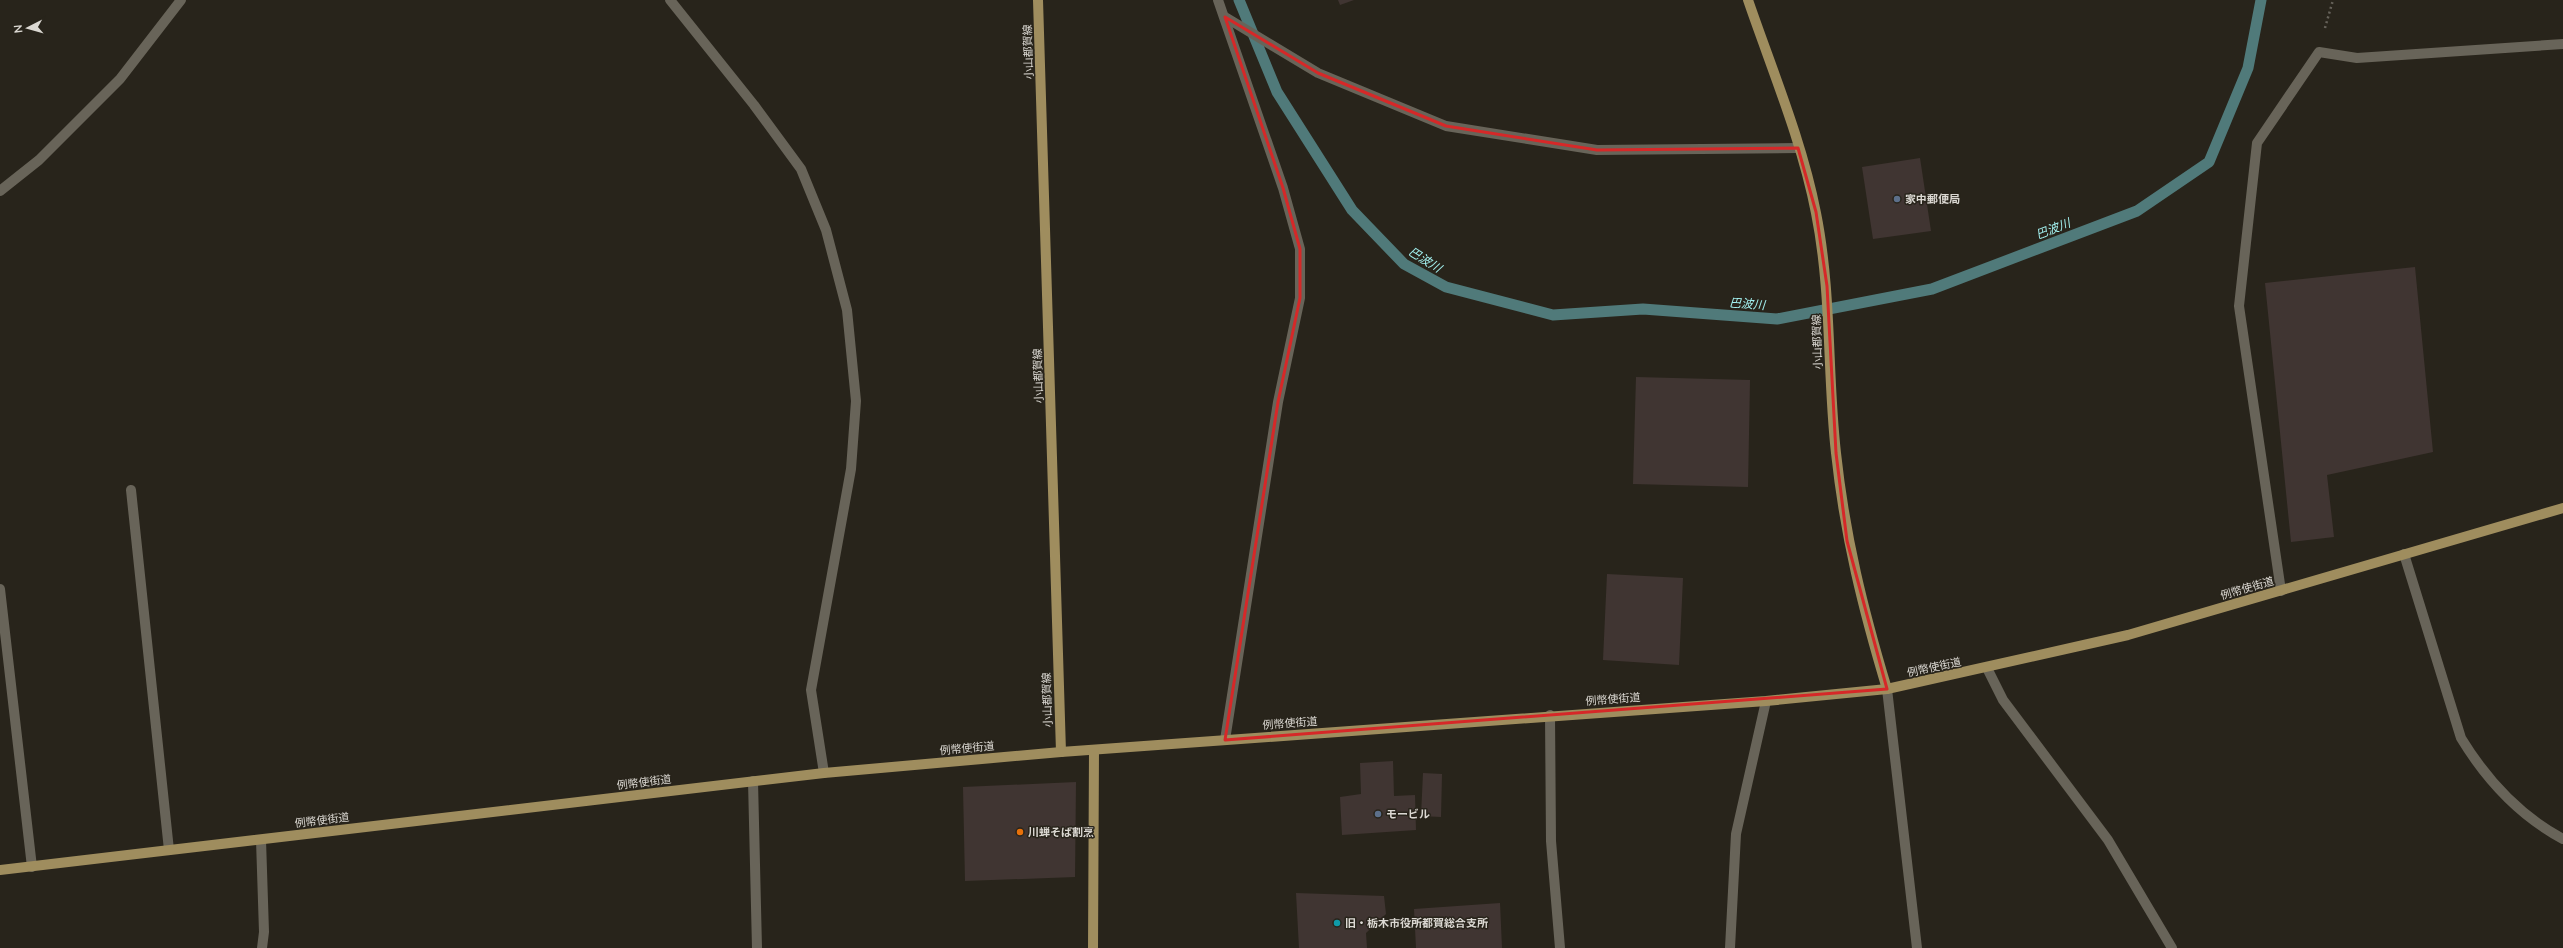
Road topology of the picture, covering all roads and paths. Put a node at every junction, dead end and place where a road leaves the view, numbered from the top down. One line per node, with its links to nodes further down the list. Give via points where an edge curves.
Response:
1 (181, 0): 9 (street, via 120,79 39,160)
2 (670, 0): 22 (street, via 754,104 801,168 826,230 847,310 856,401 851,469 811,690)
3 (1038, 0): 21 (main road, 小山都賀線)
4 (1218, 0): 6 (street)
5 (1748, 0): 8 (main road, 小山都賀線)
6 (1225, 17): 8 (street, via 1318,73 1446,126 1597,150); 19 (street, via 1283,188 1300,249 1300,298 1278,402)
7 (2563, 44): 14 (street, via 2357,58 2319,52 2257,143 2239,306)
8 (1798, 148): 16 (main road, 小山都賀線, via 1816,212 1827,286 1836,453 1847,541)
9 (0, 191)
10 (131, 490): 26 (street)
11 (2563, 508): 12 (main road, 例幣使街道)
12 (2404, 554): 14 (main road, 例幣使街道); 24 (street, via 2461,738 2477,764 2510,800 2543,828)
13 (0, 589): 27 (street)
14 (2281, 591): 15 (main road, 例幣使街道, via 2128,635)
15 (1987, 668): 16 (main road, 例幣使街道); 35 (street, via 2003,700 2108,840)
16 (1887, 689): 17 (main road, 例幣使街道); 34 (street)
17 (1766, 701): 18 (main road, 例幣使街道); 33 (street, via 1736,834)
18 (1550, 715): 19 (main road, 例幣使街道); 32 (street, via 1552,841)
19 (1225, 740): 20 (main road, 例幣使街道)
20 (1094, 750): 21 (main road, 例幣使街道); 31 (main road)
21 (1061, 752): 22 (main road, 例幣使街道)
22 (824, 772): 23 (main road, 例幣使街道)
23 (753, 781): 25 (main road, 例幣使街道); 30 (street)
24 (2563, 839)
25 (261, 840): 26 (main road, 例幣使街道); 29 (street, via 264,932)
26 (169, 850): 27 (main road, 例幣使街道)
27 (32, 867): 28 (main road, 例幣使街道)
28 (0, 870)
29 (262, 948)
30 (757, 948)
31 (1094, 948)
32 (1560, 948)
33 (1730, 948)
34 (1917, 948)
35 (2172, 948)

